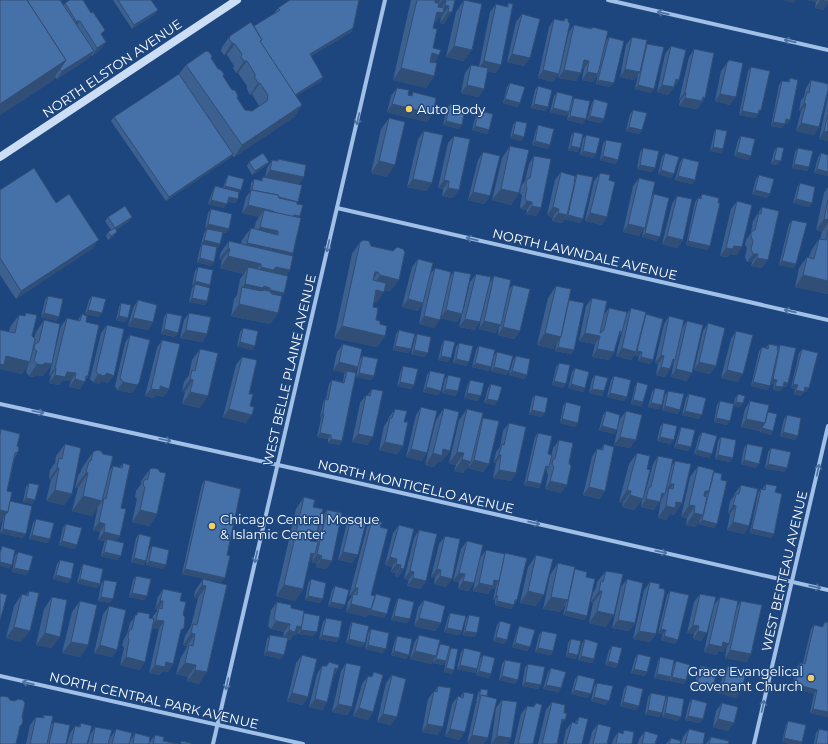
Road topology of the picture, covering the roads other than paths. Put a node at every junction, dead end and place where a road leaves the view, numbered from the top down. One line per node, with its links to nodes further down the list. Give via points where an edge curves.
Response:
1 (236, 0): 5 (main road, NORTH ELSTON AVENUE)
2 (385, 0): 6 (street, WEST BELLE PLAINE AVENUE, one-way to 6)
3 (608, 0): 4 (street, one-way to 3)
4 (828, 50)
5 (0, 157)
6 (337, 208): 7 (street, NORTH LAWNDALE AVENUE, one-way to 6); 10 (street, WEST BELLE PLAINE AVENUE, one-way to 10)
7 (828, 320)
8 (0, 404): 10 (street, NORTH MONTICELLO AVENUE, one-way to 10)
9 (828, 426): 11 (street, WEST BERTEAU AVENUE, one-way to 9)
10 (278, 465): 11 (street, NORTH MONTICELLO AVENUE, one-way to 11); 14 (street, WEST BELLE PLAINE AVENUE, one-way to 14)
11 (792, 582): 12 (street, NORTH MONTICELLO AVENUE, one-way to 12); 17 (street, WEST BERTEAU AVENUE, one-way to 11)
12 (828, 590)
13 (0, 676): 14 (street, NORTH CENTRAL PARK AVENUE, one-way to 13)
14 (217, 725): 15 (street, WEST BELLE PLAINE AVENUE); 16 (street, NORTH CENTRAL PARK AVENUE)
15 (213, 744)
16 (303, 744)
17 (754, 744)

